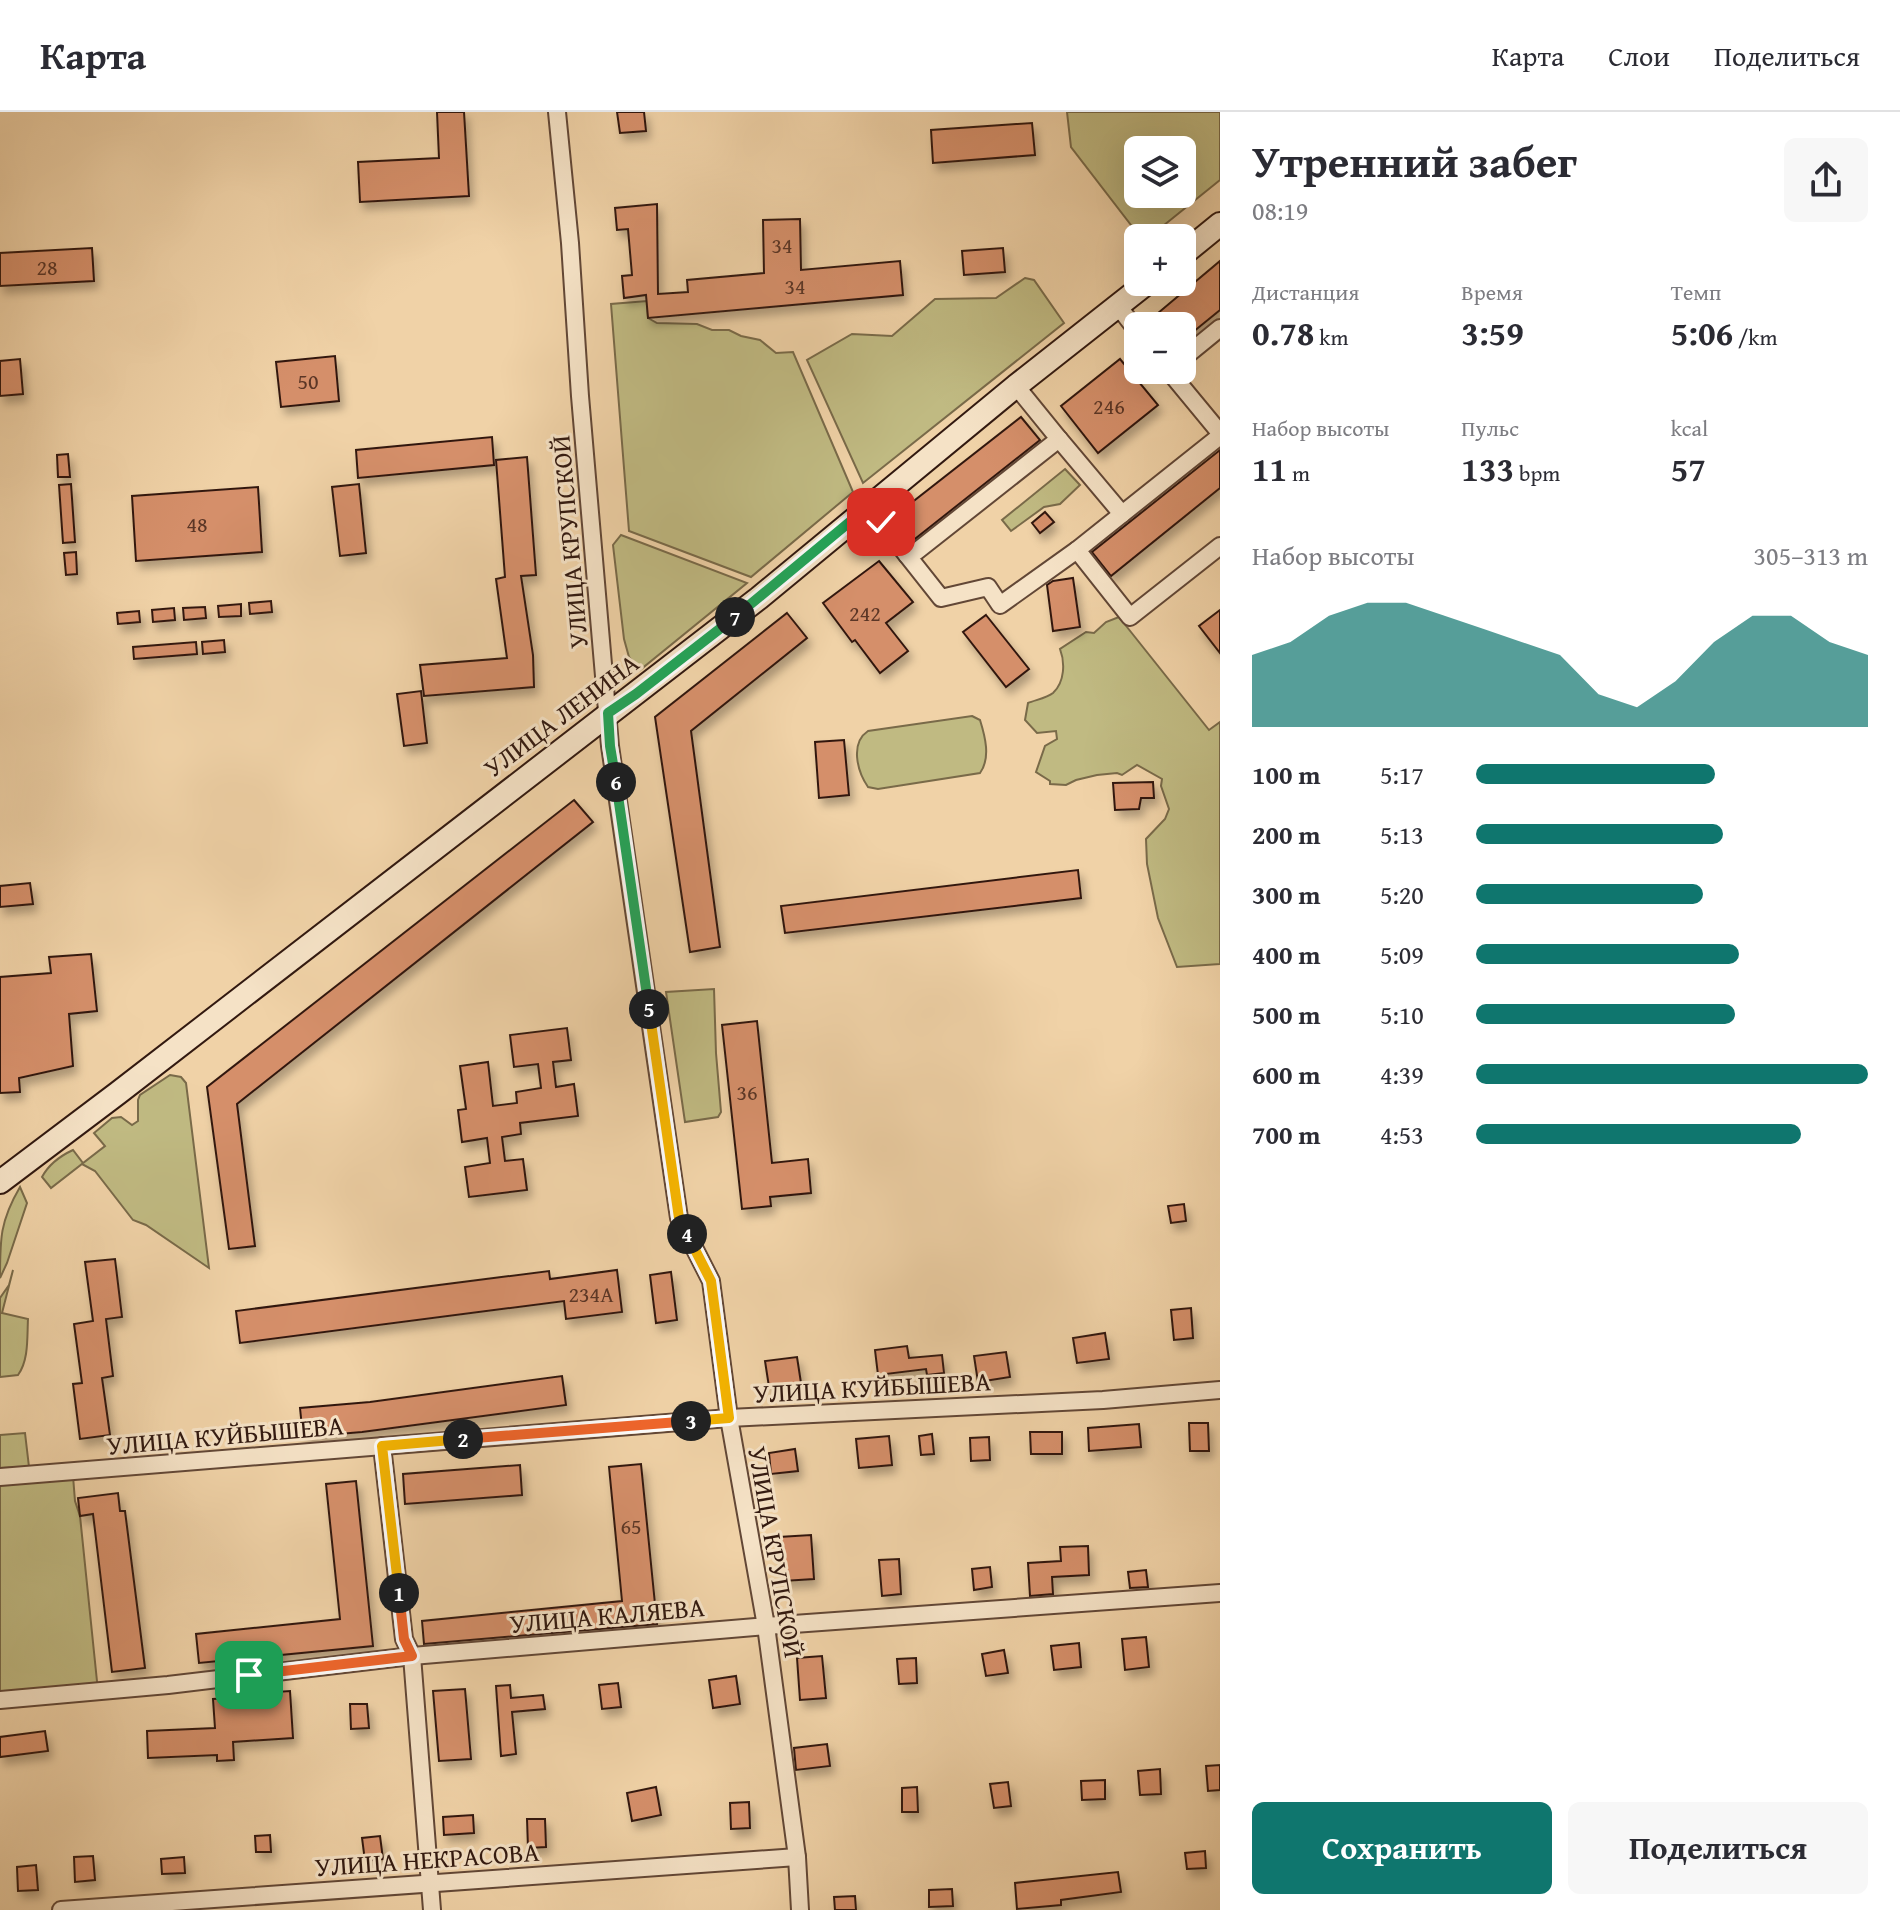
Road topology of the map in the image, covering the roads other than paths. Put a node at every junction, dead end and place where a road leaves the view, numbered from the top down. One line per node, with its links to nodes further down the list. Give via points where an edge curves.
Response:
1 (557, 112): 18 (street, УЛИЦА КРУПСКОЙ)
2 (1220, 224): 3 (street)
3 (1196, 244)
4 (1130, 296): 5 (street, УЛИЦА ЛЕНИНА)
5 (1118, 306): 6 (street); 10 (street, УЛИЦА ЛЕНИНА)
6 (1124, 314)
7 (1220, 328): 8 (street)
8 (1196, 348)
9 (1179, 384): 11 (street)
10 (1016, 386): 12 (street); 13 (street, УЛИЦА ЛЕНИНА)
11 (1220, 434): 14 (street)
12 (1059, 439): 14 (street); 17 (street)
13 (869, 506): 17 (street); 18 (street, УЛИЦА ЛЕНИНА)
14 (1122, 514): 16 (street)
15 (1220, 546): 16 (street, via 1130,617)
16 (1077, 550): 17 (street, via 1000,605 988,587 941,598)
17 (907, 555)
18 (608, 713): 19 (street, УЛИЦА ЛЕНИНА); 21 (street, УЛИЦА КРУПСКОЙ, via 679,1218 711,1281)
19 (0, 1182)
20 (1220, 1390): 21 (street, УЛИЦА КУЙБЫШЕВА)
21 (729, 1418): 22 (street, УЛИЦА КУЙБЫШЕВА); 25 (street, УЛИЦА КРУПСКОЙ)
22 (382, 1446): 23 (street, УЛИЦА КУЙБЫШЕВА); 26 (street, via 404,1639)
23 (0, 1477)
24 (1220, 1593): 25 (street, УЛИЦА КАЛЯЕВА)
25 (766, 1626): 26 (street, УЛИЦА КАЛЯЕВА); 28 (street, УЛИЦА КРУПСКОЙ)
26 (412, 1656): 27 (street, УЛИЦА КАЛЯЕВА); 29 (street)
27 (0, 1700)
28 (797, 1857): 29 (street, УЛИЦА НЕКРАСОВА); 32 (street, УЛИЦА КРУПСКОЙ)
29 (429, 1883): 30 (street, УЛИЦА НЕКРАСОВА); 31 (street)
30 (61, 1910)
31 (432, 1910)
32 (800, 1910)

